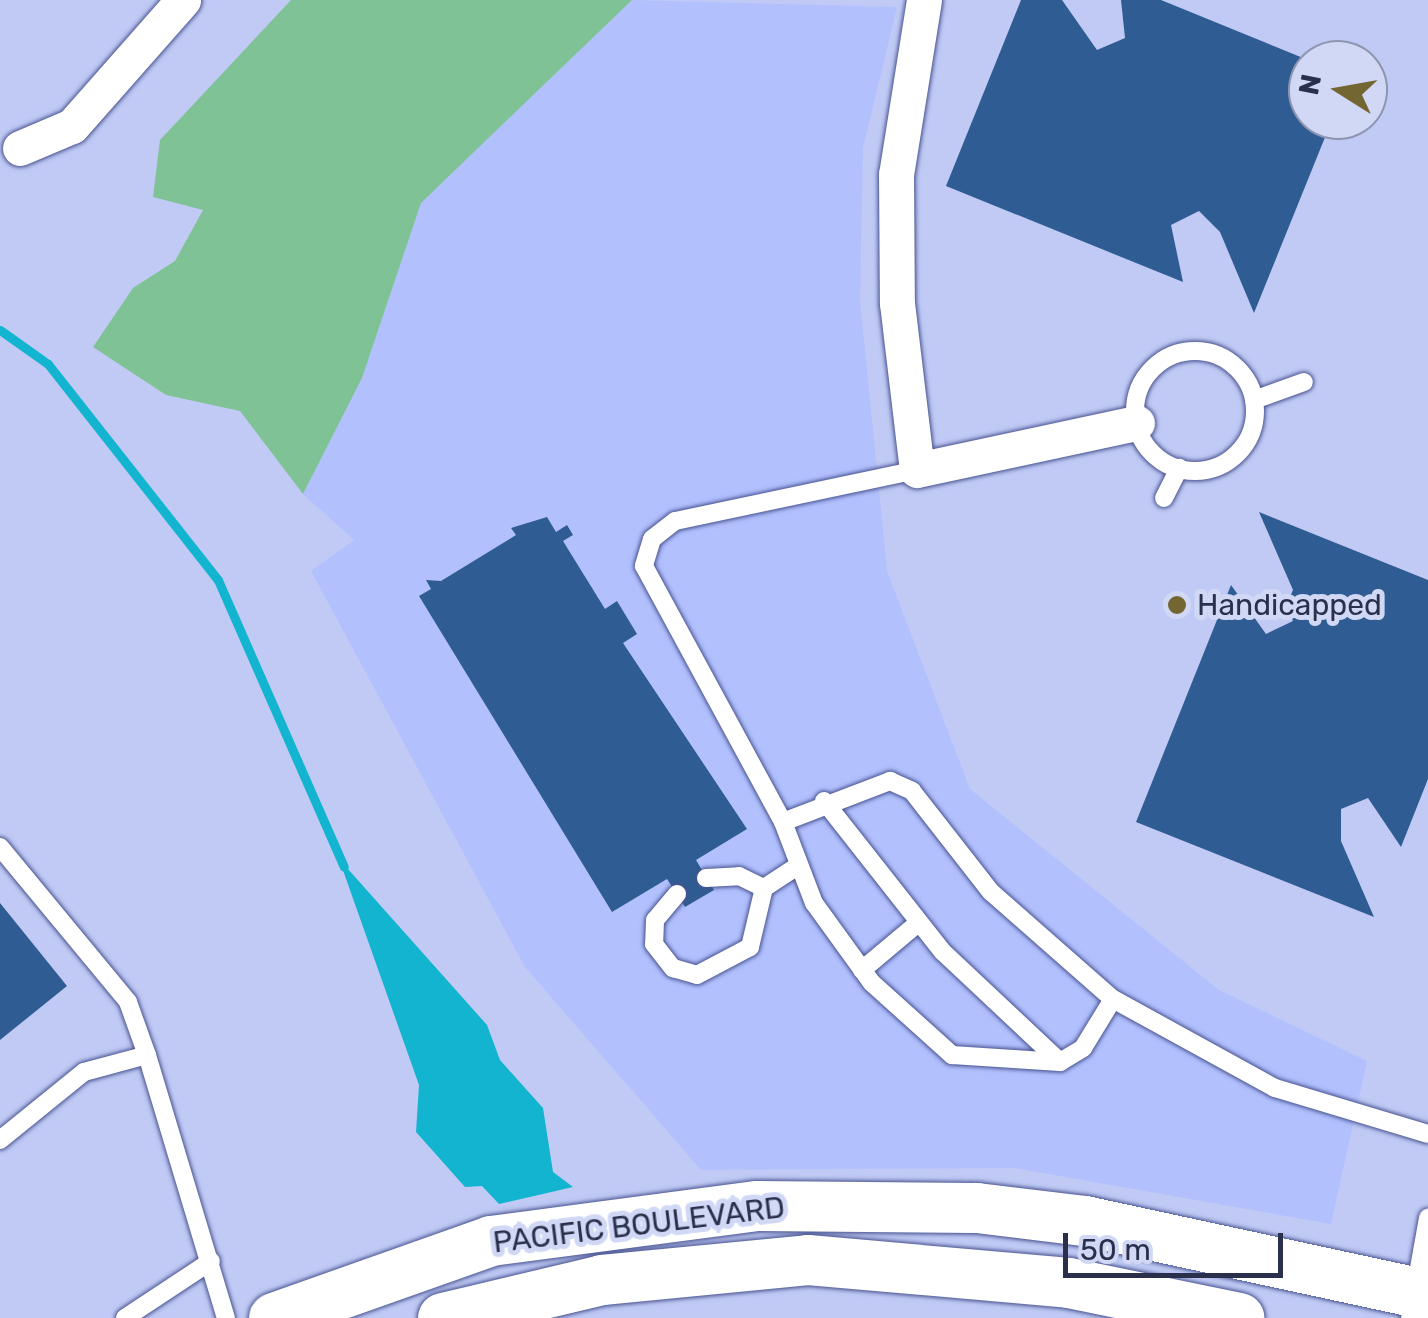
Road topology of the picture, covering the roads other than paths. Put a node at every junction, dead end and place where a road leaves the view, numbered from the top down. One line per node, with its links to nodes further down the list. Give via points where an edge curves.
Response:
1 (183, 0): 3 (street, via 72,126)
2 (924, 0): 8 (street, via 896,174 896,303)
3 (10, 142)
4 (1304, 382): 5 (lane)
5 (1254, 400): 6 (lane, via 1230,362 1182,352 1143,379); 7 (lane, via 1246,443 1229,461)
6 (1137, 424): 7 (lane, via 1145,447); 8 (street)
7 (1179, 468): 9 (lane)
8 (917, 470): 11 (lane, via 675,520 652,539 644,566)
9 (1164, 498)
10 (824, 801): 11 (lane); 17 (lane); 19 (lane, via 890,780 912,791 991,892)
11 (784, 822): 13 (lane)
12 (0, 847): 20 (lane, via 128,1002)
13 (799, 865): 15 (lane); 18 (lane, via 814,903)
14 (706, 878): 15 (lane, via 739,876)
15 (764, 888): 16 (lane, via 750,947 697,975 673,968 654,944 655,920)
16 (677, 894)
17 (918, 923): 18 (lane); 21 (lane)
18 (862, 970): 21 (lane, via 952,1055)
19 (1114, 999): 21 (lane, via 1083,1048); 22 (lane, via 1275,1088)
20 (147, 1055): 23 (lane, via 84,1072); 25 (lane)
21 (1060, 1062)
22 (1428, 1134)
23 (0, 1140)
24 (1428, 1218): 26 (lane)
25 (211, 1261): 27 (lane); 28 (lane)
26 (1418, 1302): 29 (main road, PACIFIC BOULEVARD, via 1085,1222 977,1208 758,1206 490,1241)
27 (125, 1318)
28 (226, 1318)
29 (274, 1318)
30 (443, 1318): 31 (main road, PACIFIC BOULEVARD, via 602,1280 757,1262 878,1260 1069,1283)
31 (1239, 1318)

